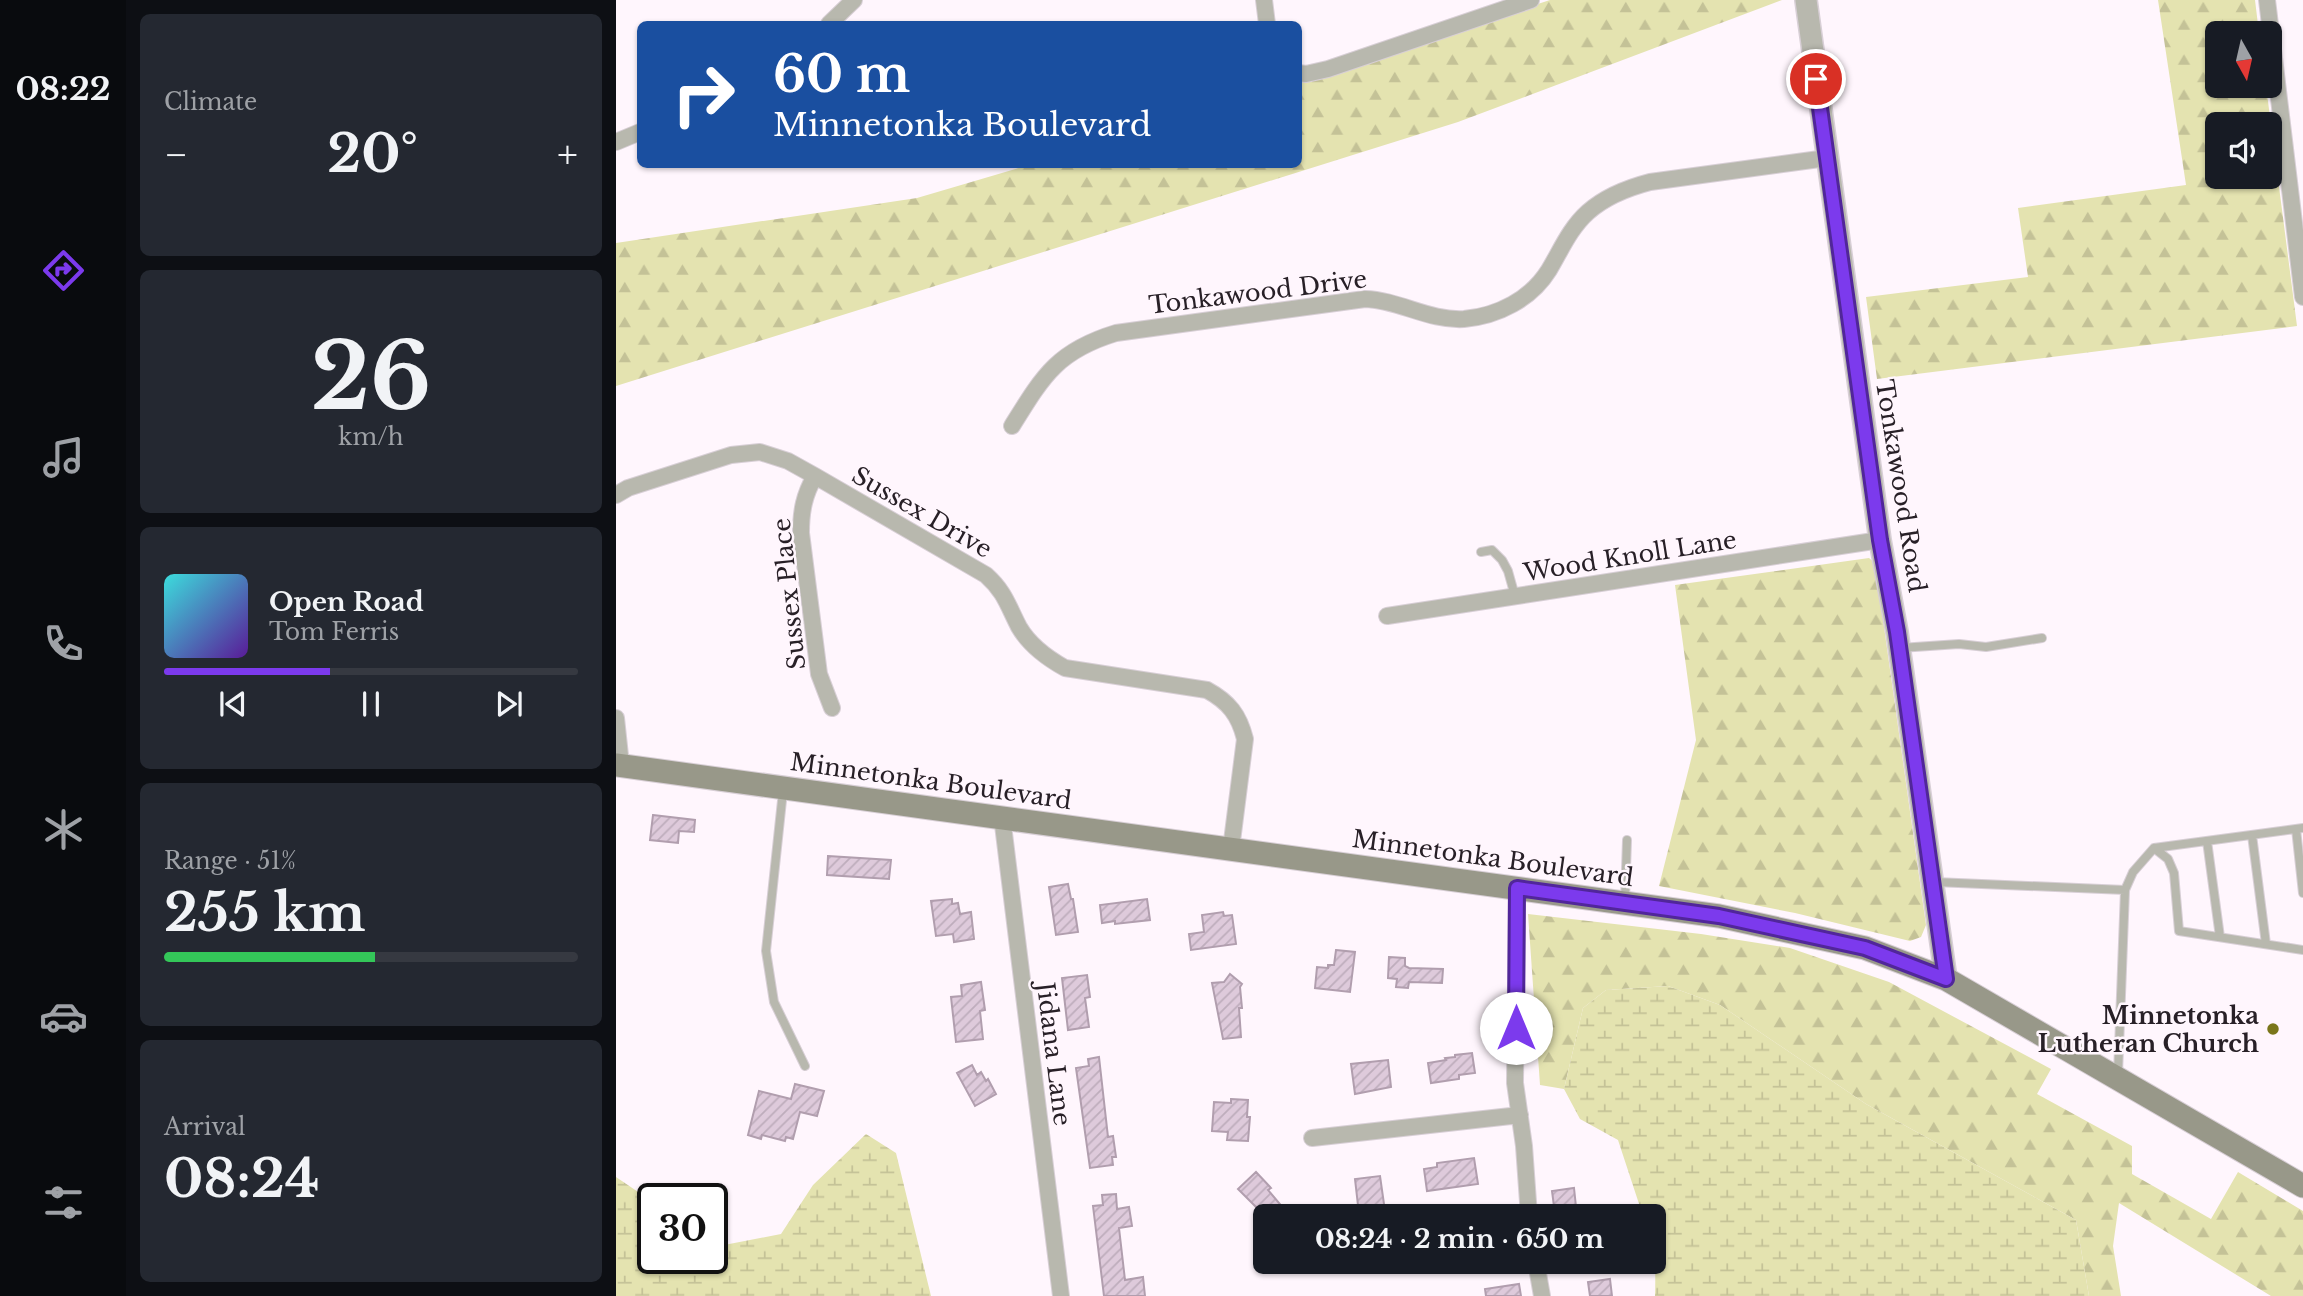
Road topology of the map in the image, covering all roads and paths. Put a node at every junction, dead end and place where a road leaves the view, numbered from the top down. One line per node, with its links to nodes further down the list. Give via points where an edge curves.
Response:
1 (854, 0): 6 (street)
2 (1264, 0): 7 (street)
3 (1531, 0): 8 (street, via 1328,69)
4 (1806, 0): 12 (street, Tonkawood Road)
5 (2267, 0): 11 (street)
6 (832, 21)
7 (1267, 21)
8 (1302, 74)
9 (637, 133): 10 (street)
10 (616, 142)
11 (2295, 154): 13 (street)
12 (1827, 158): 14 (street, Tonkawood Drive, via 1650,182 1616,193 1587,212 1531,292 1486,315 1437,317 1398,303 1365,299 1116,333 1070,352 1051,368); 17 (street, Tonkawood Road)
13 (2303, 297)
14 (1012, 426)
15 (815, 476): 16 (street, Sussex Drive, via 775,456 745,452); 23 (street, Sussex Place, via 801,512 801,533 819,674); 33 (street, Sussex Drive, via 986,575 1005,596 1032,644 1065,668 1207,690 1221,698 1234,710 1245,739)
16 (616, 495)
17 (1880, 540): 19 (street, Wood Knoll Lane); 22 (street, Tonkawood Road)
18 (1482, 551): 19 (lane, via 1492,550 1502,560)
19 (1515, 596): 20 (street, Wood Knoll Lane)
20 (1387, 616)
21 (2042, 638): 22 (lane, via 1986,647)
22 (1900, 648): 34 (street, Tonkawood Road)
23 (832, 708)
24 (616, 718): 25 (street)
25 (618, 765): 26 (main road, Minnetonka Boulevard)
26 (783, 788): 27 (main road, Minnetonka Boulevard); 43 (lane, via 766,951 774,1002)
27 (1002, 817): 33 (main road, Minnetonka Boulevard); 50 (street, Jidana Lane)
28 (2300, 829): 29 (lane); 37 (lane)
29 (2252, 835): 31 (lane); 40 (lane)
30 (1627, 840): 38 (lane)
31 (2207, 841): 32 (lane); 39 (lane)
32 (2154, 848): 36 (lane, via 2133,872); 39 (lane, via 2168,859 2174,873 2179,930)
33 (1231, 849): 35 (main road, Minnetonka Boulevard)
34 (1932, 882): 36 (lane); 42 (street, Tonkawood Road)
35 (1517, 888): 38 (main road, Minnetonka Boulevard); 45 (street, via 1516,1083)
36 (2125, 890): 44 (lane)
37 (2303, 893)
38 (1625, 903): 42 (main road, Minnetonka Boulevard, via 1719,916 1865,948)
39 (2220, 937): 40 (lane)
40 (2266, 944): 41 (lane)
41 (2303, 950)
42 (1946, 979): 44 (main road, Minnetonka Boulevard)
43 (805, 1066)
44 (2117, 1078): 47 (main road, Minnetonka Boulevard)
45 (1520, 1115): 46 (street); 48 (street)
46 (1312, 1138)
47 (2300, 1179)
48 (1528, 1204)
49 (1538, 1274): 51 (street)
50 (1061, 1296)
51 (1542, 1296)

